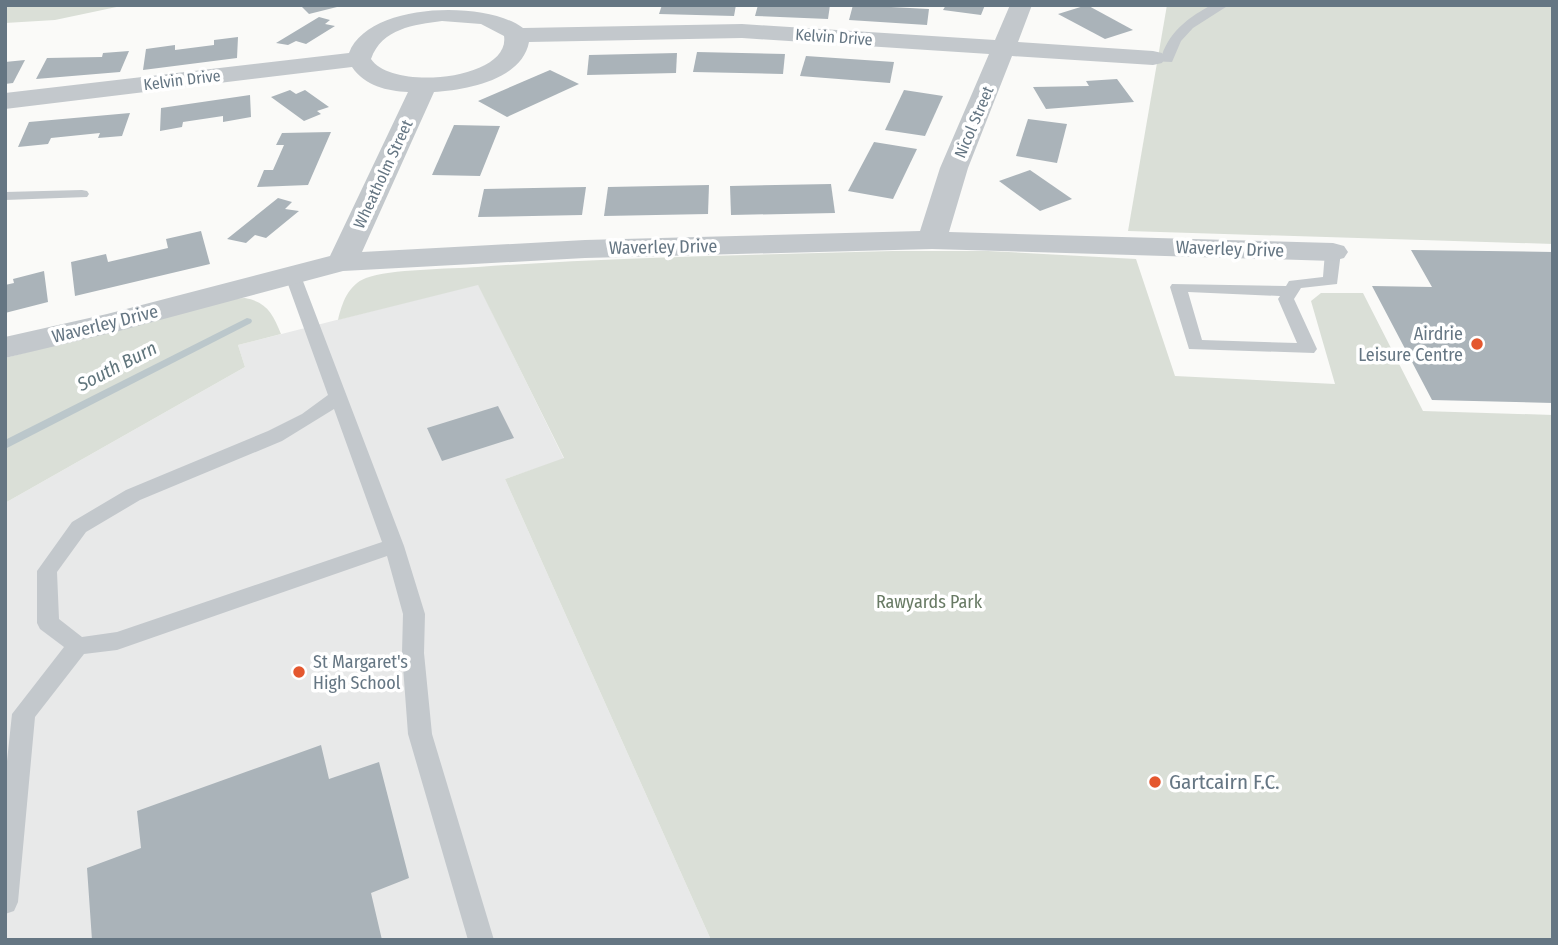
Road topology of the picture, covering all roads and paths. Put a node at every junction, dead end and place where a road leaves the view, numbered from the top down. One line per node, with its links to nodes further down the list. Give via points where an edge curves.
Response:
1 (1021, 5): 5 (street, Nicol Street)
2 (1223, 5): 6 (lane, via 1179,34 1167,59)
3 (404, 12): 4 (street, via 505,15 505,25); 7 (street, via 370,37 361,47)
4 (516, 35): 5 (street, Kelvin Drive, via 742,31); 8 (street, via 517,46 510,59 493,70 453,83)
5 (1005, 48): 6 (street, Kelvin Drive); 12 (street, Nicol Street, via 954,168)
6 (1153, 58)
7 (359, 59): 8 (street, via 369,73 388,82); 9 (street, Kelvin Drive)
8 (424, 86): 14 (street, Wheatholm Street)
9 (5, 101)
10 (82, 194): 11 (lane)
11 (5, 196)
12 (932, 240): 13 (street, Waverley Drive); 14 (street, Waverley Drive, via 585,249)
13 (1333, 253): 16 (lane, via 1331,281 1295,284)
14 (342, 262): 15 (street, Waverley Drive)
15 (293, 276): 17 (street, Waverley Drive); 18 (lane)
16 (1291, 291): 16 (lane, via 1286,299 1308,349 1195,345 1178,287)
17 (5, 348)
18 (339, 396): 19 (lane); 20 (lane, via 275,436 133,495 79,527 47,571 48,624)
19 (394, 546): 20 (lane, via 117,641); 22 (lane, via 414,614 420,734)
20 (78, 646): 21 (lane, via 24,714)
21 (5, 902)
22 (481, 940)

